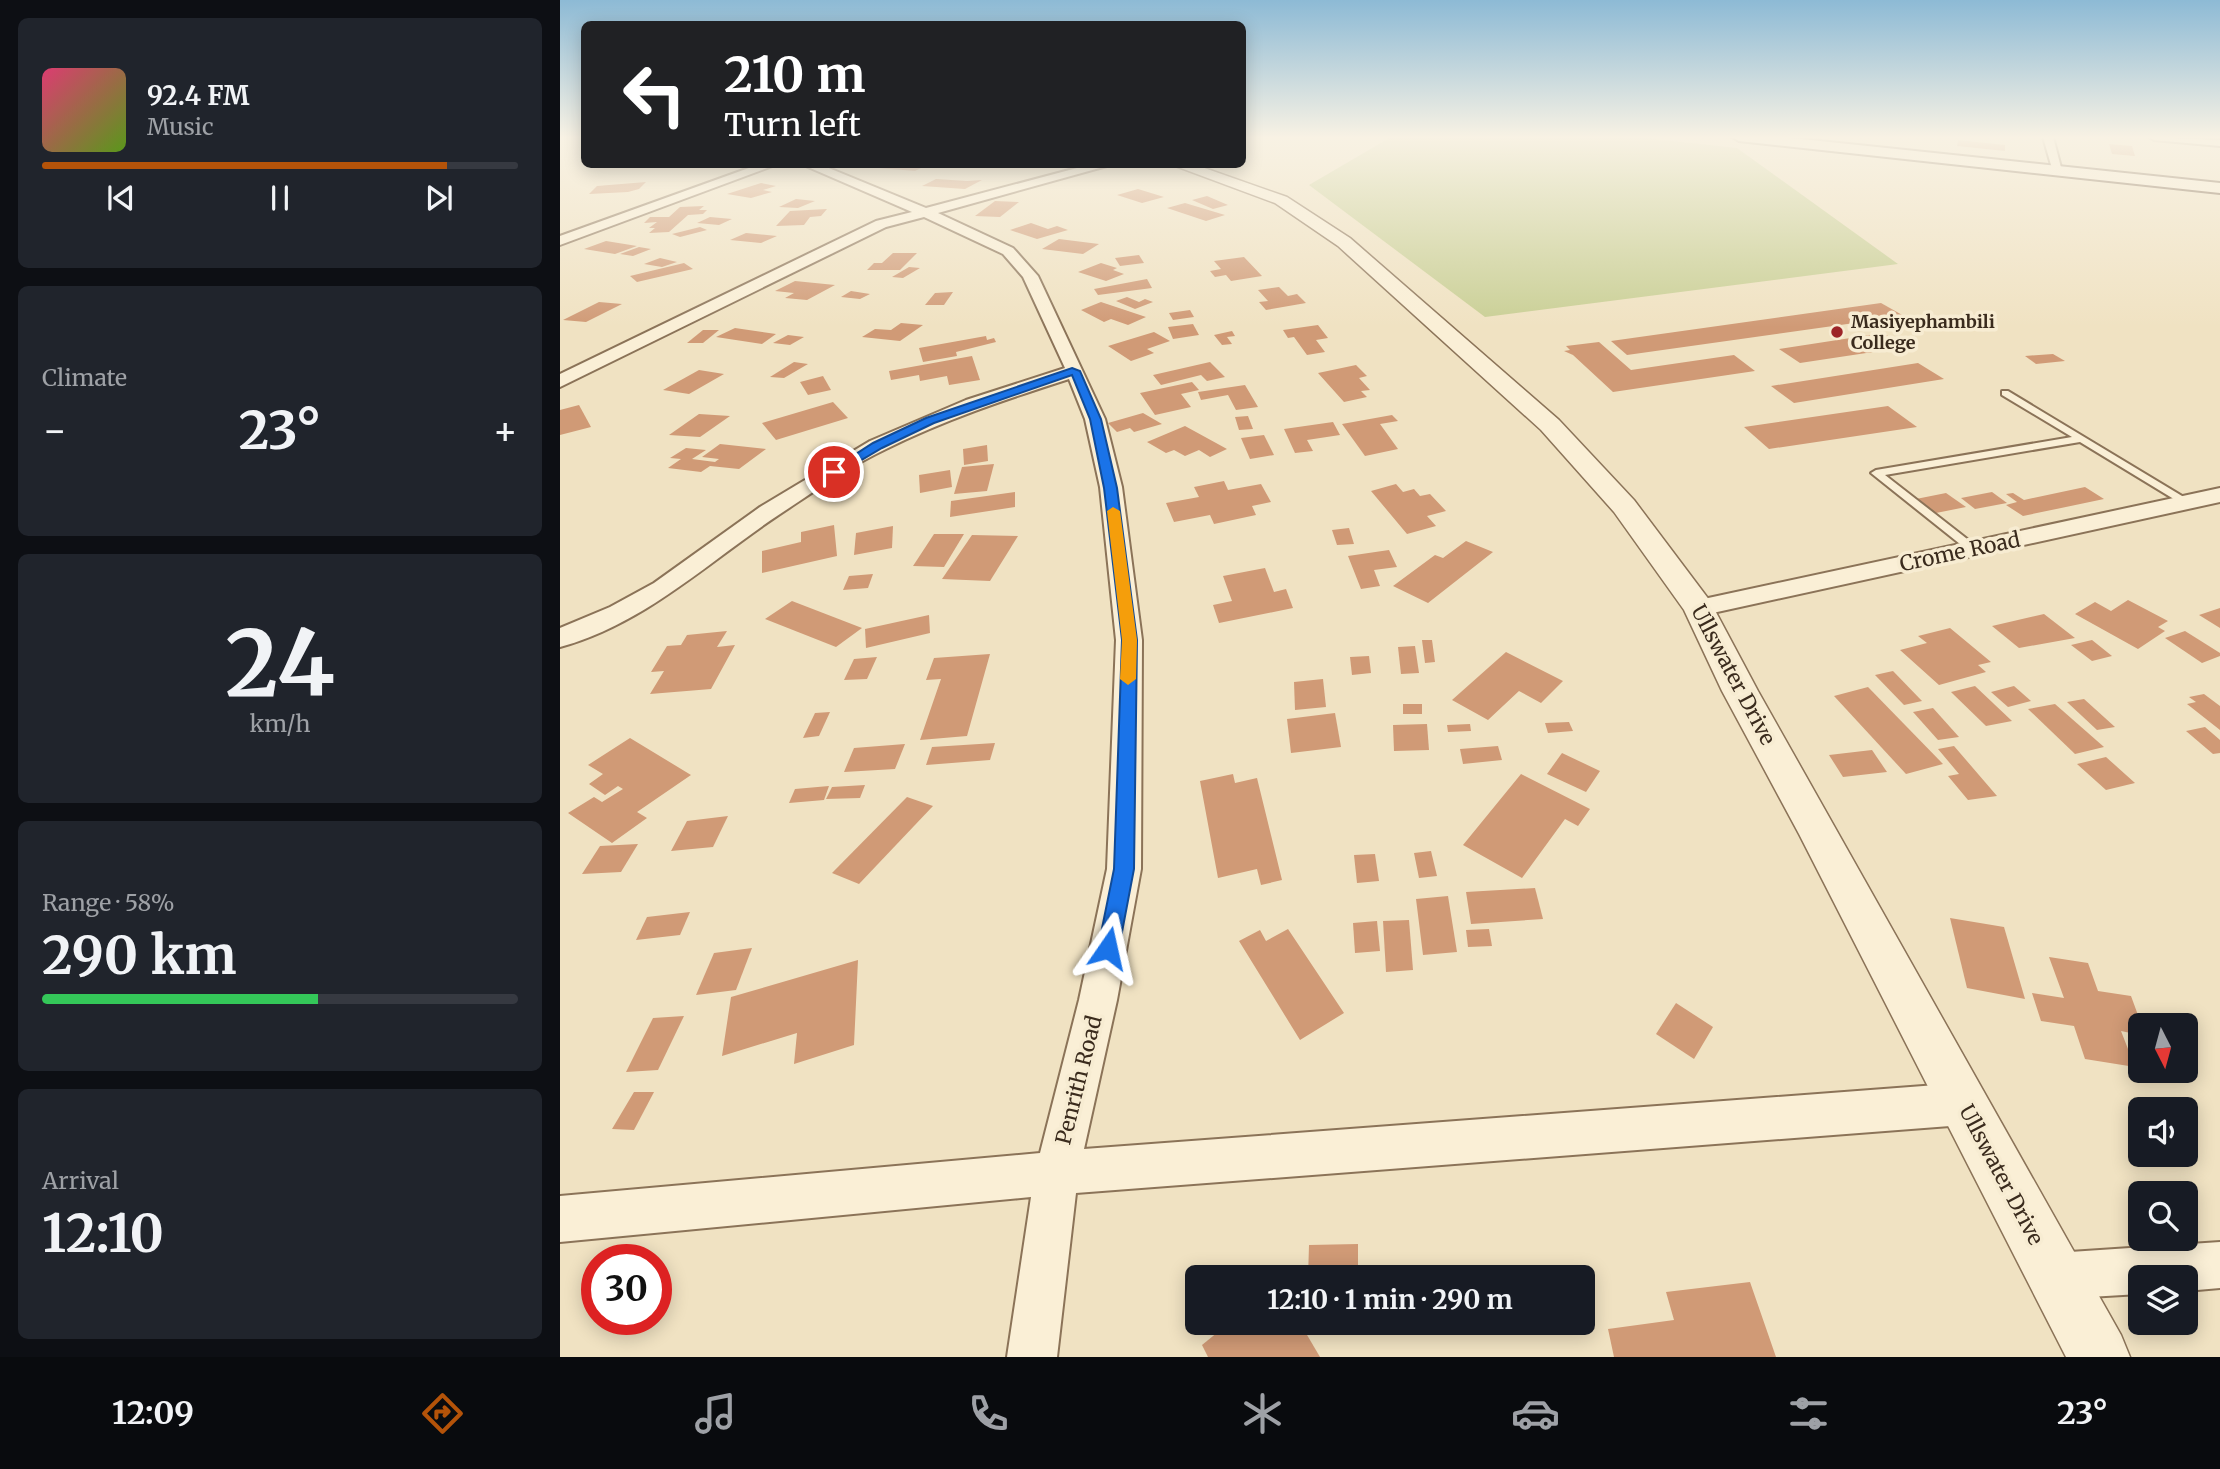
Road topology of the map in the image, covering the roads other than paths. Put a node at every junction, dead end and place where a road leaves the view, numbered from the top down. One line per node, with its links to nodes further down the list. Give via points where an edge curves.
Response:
1 (672, 200): 6 (street)
2 (896, 200): 5 (street, Penrith Road)
3 (964, 200): 5 (street)
4 (1281, 200): 14 (street, Ullswater Drive, via 1344,242 1550,425 1624,506)
5 (922, 211): 7 (street, Penrith Road, via 1008,251 1030,276); 8 (street, via 881,224)
6 (560, 241)
7 (1075, 371): 15 (street, via 972,404 877,445 768,512 663,588 619,614); 17 (street, Penrith Road, via 1095,419 1111,488 1129,667 1124,869)
8 (560, 382)
9 (2005, 393): 10 (lane)
10 (2081, 439): 12 (lane); 13 (lane, via 1876,474)
11 (2220, 495): 12 (street, Crome Road)
12 (2186, 502): 13 (street, Crome Road)
13 (1974, 549): 14 (street, Crome Road)
14 (1699, 608): 16 (street, Ullswater Drive)
15 (560, 638)
16 (1963, 1104): 17 (street); 20 (street, Ullswater Drive)
17 (1056, 1172): 18 (street); 21 (street, Penrith Road)
18 (560, 1219)
19 (2220, 1265): 20 (street)
20 (2055, 1276): 22 (street, Ullswater Drive)
21 (1032, 1357)
22 (2099, 1357)

